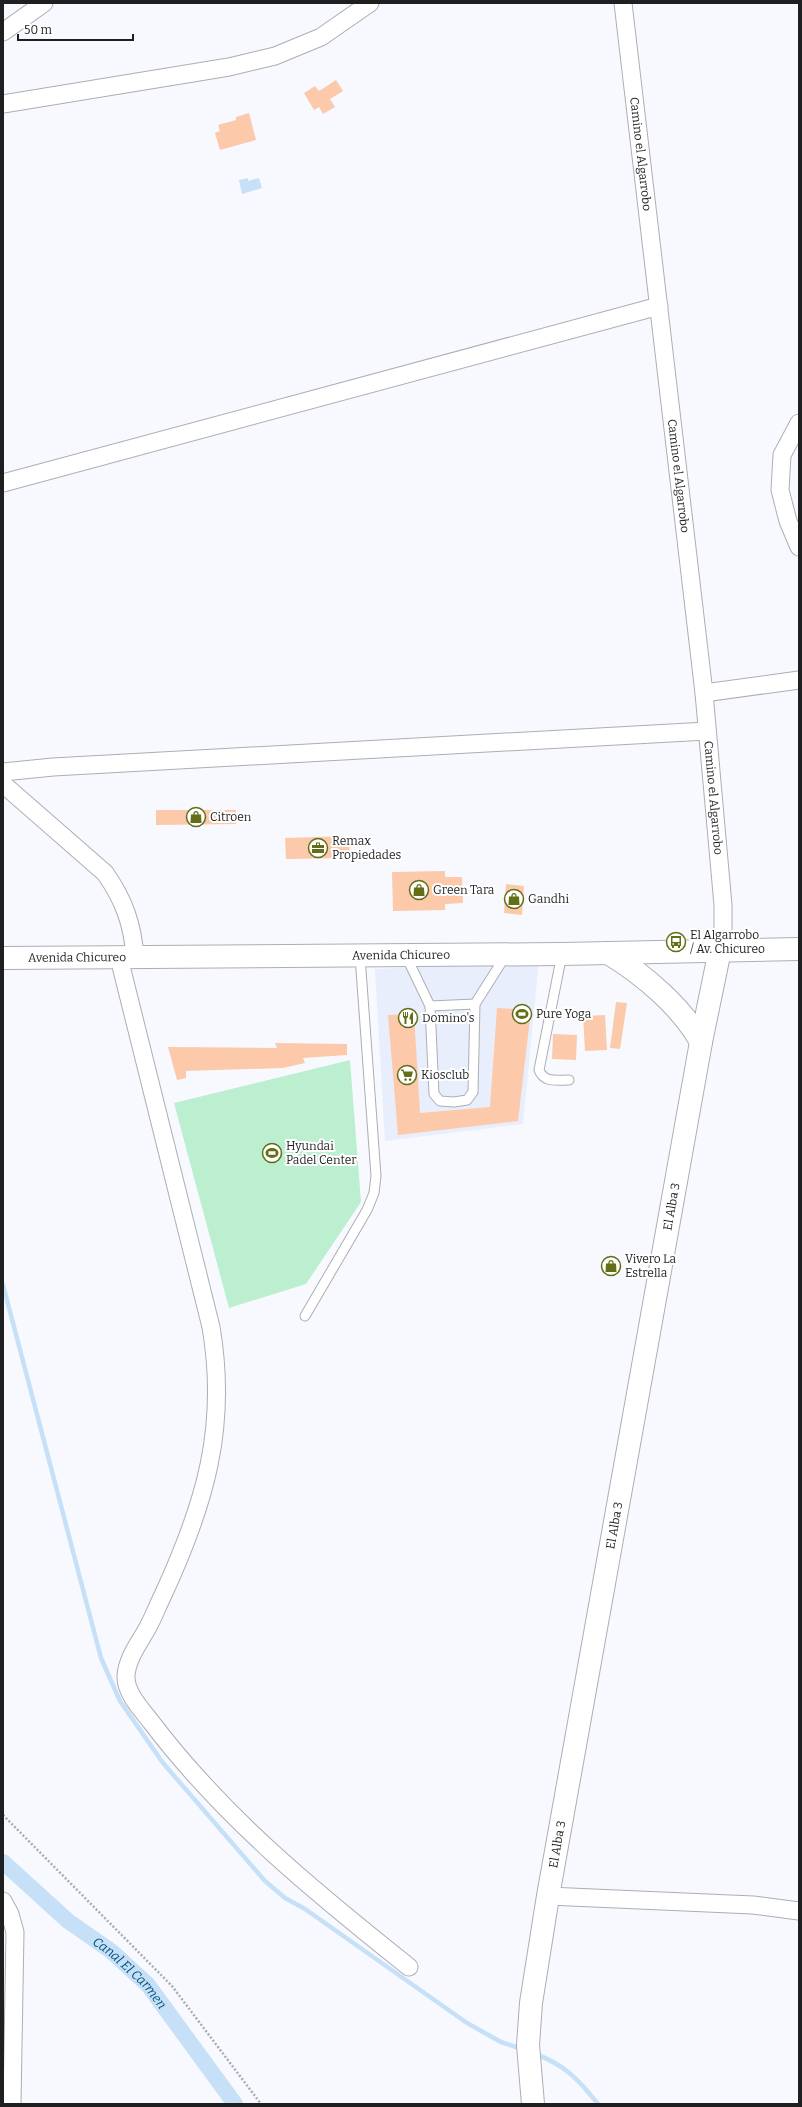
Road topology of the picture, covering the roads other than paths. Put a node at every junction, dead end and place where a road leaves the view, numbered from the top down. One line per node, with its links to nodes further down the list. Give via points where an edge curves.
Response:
1 (44, 3): 4 (street)
2 (370, 3): 5 (street, via 321,37 275,56 222,68)
3 (623, 3): 6 (street, Camino el Algarrobo)
4 (3, 32)
5 (3, 104)
6 (659, 306): 8 (street, via 629,312); 11 (street, Camino el Algarrobo)
7 (799, 423): 9 (street, via 782,455 780,490 788,521)
8 (3, 483)
9 (799, 547)
10 (799, 680): 11 (street)
11 (704, 693): 12 (street, Camino el Algarrobo)
12 (707, 731): 13 (street, via 54,766); 16 (street, Camino el Algarrobo, via 723,905 724,930)
13 (3, 772)
14 (3, 784): 23 (street, via 105,873 128,915 133,936)
15 (799, 949): 16 (street, Avenida Chicureo)
16 (720, 950): 19 (street, Avenida Chicureo); 26 (street, El Alba 3)
17 (506, 954): 18 (street, Avenida Chicureo); 21 (street, Avenida Chicureo); 24 (lane)
18 (562, 954): 19 (street, Avenida Chicureo); 29 (lane, via 539,1070 542,1077 547,1080)
19 (608, 954): 27 (street, via 635,970)
20 (360, 956): 21 (street, Avenida Chicureo); 23 (street, Avenida Chicureo); 30 (lane, via 376,1176 374,1193 367,1210)
21 (406, 956): 25 (lane)
22 (3, 958): 23 (street, Avenida Chicureo)
23 (127, 958): 34 (street, via 211,1327 217,1386 216,1425 206,1482 177,1563 149,1625 129,1660 127,1683 135,1701 159,1732 236,1819 289,1869)
24 (475, 1004): 25 (lane); 25 (lane, via 473,1092 467,1100 454,1102 440,1101 434,1094)
25 (430, 1006)
26 (709, 1006): 27 (street); 28 (street, El Alba 3)
27 (680, 1012): 28 (street)
28 (702, 1042): 31 (street, El Alba 3)
29 (569, 1080)
30 (305, 1316)
31 (548, 1896): 33 (street, via 758,1906); 36 (street, El Alba 3, via 531,2003 528,2053)
32 (3, 1902): 35 (street, via 10,1914 15,1932)
33 (799, 1911)
34 (409, 1967)
35 (12, 2104)
36 (533, 2104)

